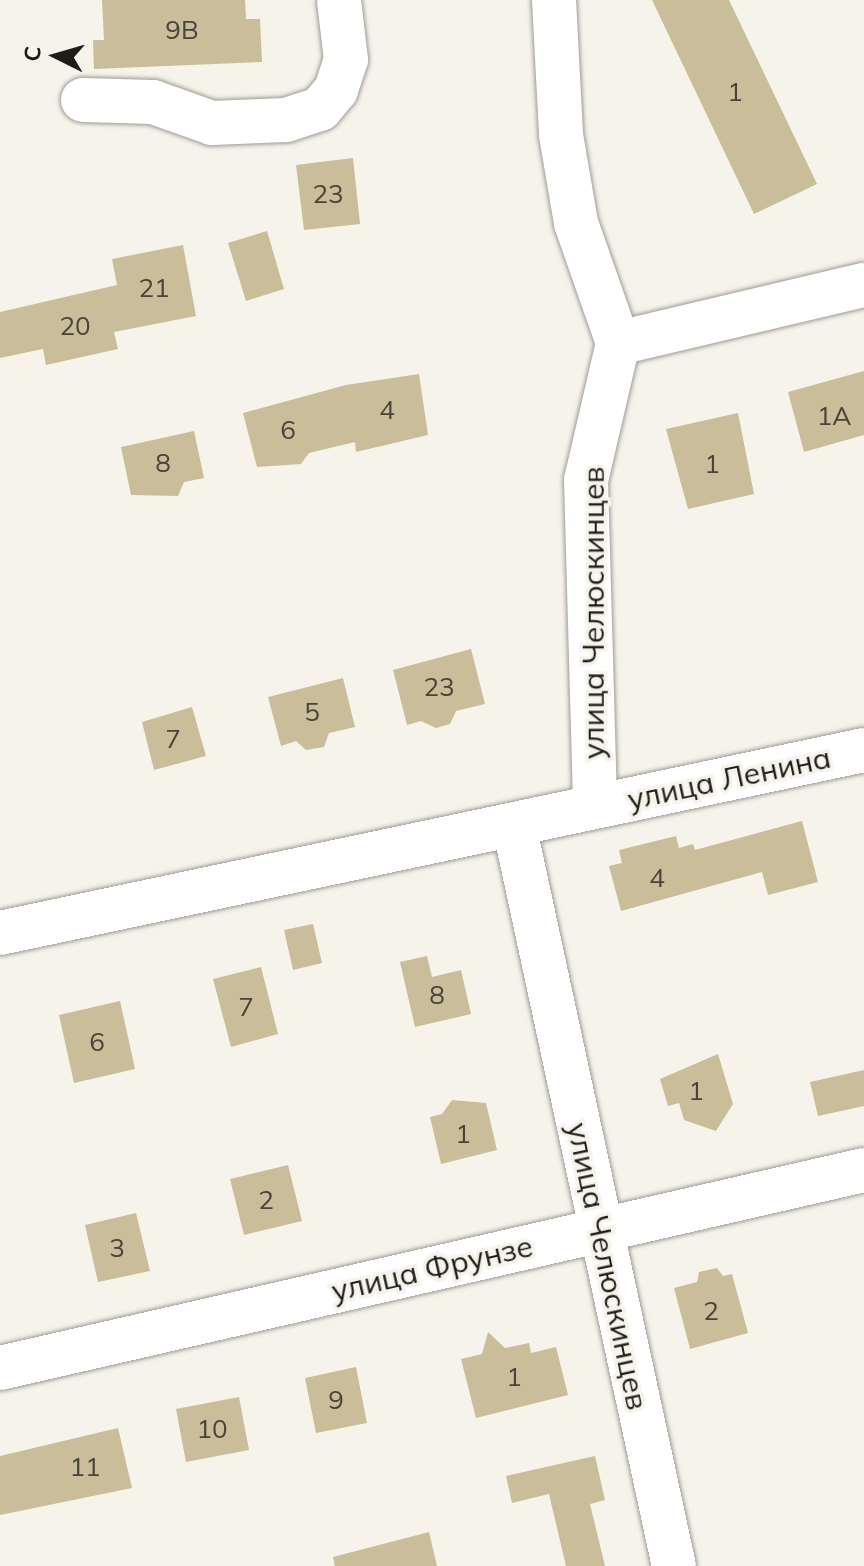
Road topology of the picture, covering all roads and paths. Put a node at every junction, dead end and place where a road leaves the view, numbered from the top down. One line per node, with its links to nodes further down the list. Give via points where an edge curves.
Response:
1 (339, 0): 3 (street, via 346,60 336,90 320,109 286,120 212,123 153,102)
2 (554, 0): 5 (street, via 561,135 576,223)
3 (83, 100)
4 (864, 285): 5 (street)
5 (618, 343): 7 (street, улица Челюскинцев, via 586,480)
6 (864, 750): 7 (street, улица Ленина)
7 (595, 806): 8 (street, улица Ленина)
8 (514, 825): 9 (street, улица Ленина); 11 (street, улица Челюскинцев)
9 (0, 933)
10 (864, 1170): 11 (street, улица Фрунзе)
11 (599, 1230): 12 (street, улица Фрунзе); 13 (street, улица Челюскинцев)
12 (0, 1368)
13 (674, 1566)

